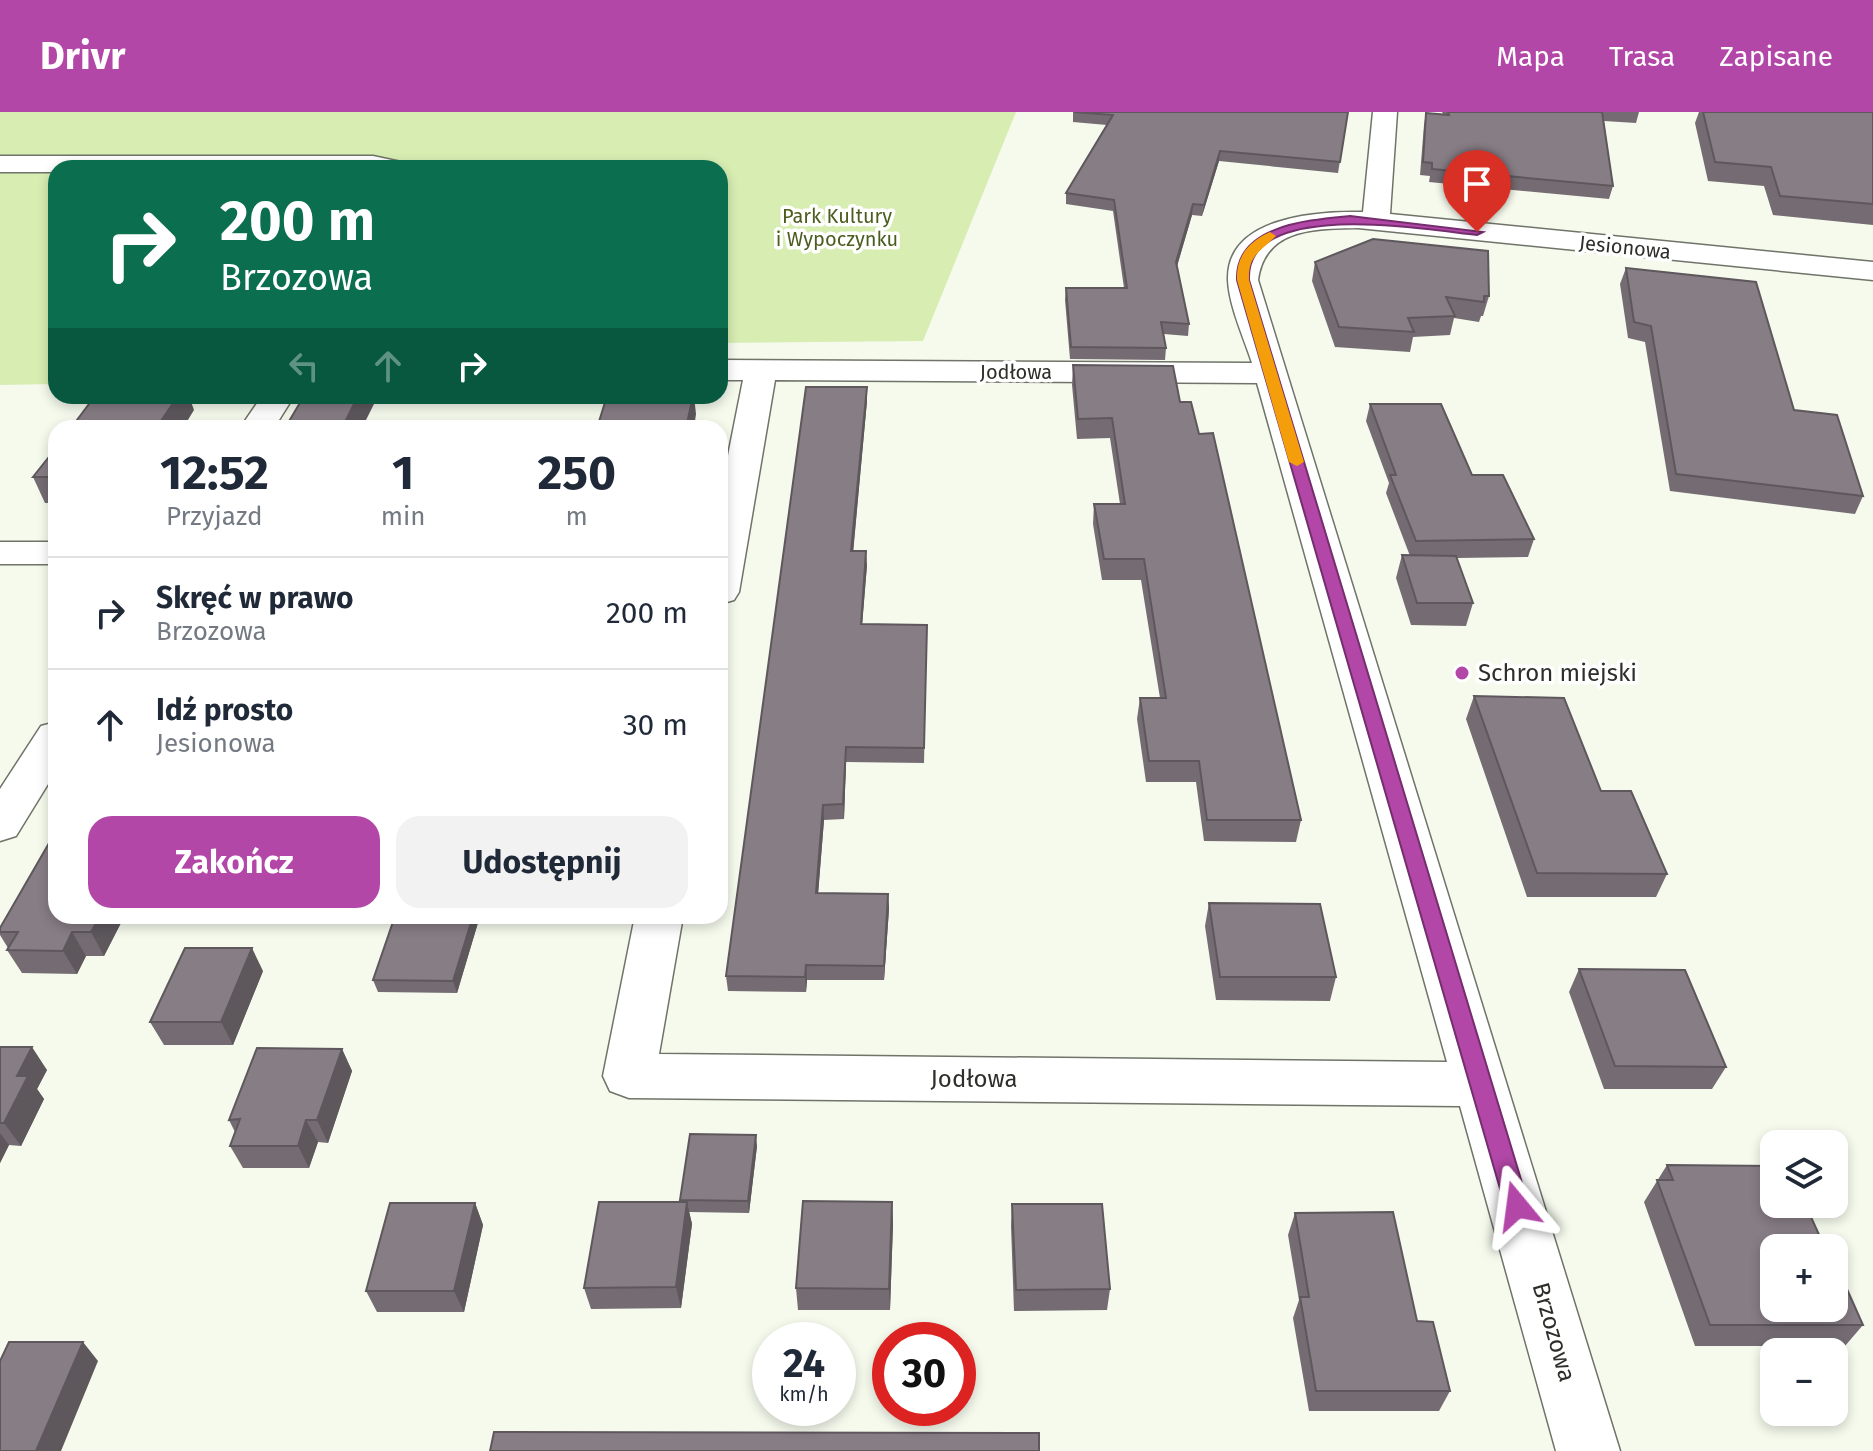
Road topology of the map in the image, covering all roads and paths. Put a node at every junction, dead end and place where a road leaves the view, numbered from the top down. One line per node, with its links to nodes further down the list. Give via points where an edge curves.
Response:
1 (1385, 112): 4 (street)
2 (0, 164): 3 (street)
3 (48, 164)
4 (1376, 221): 5 (street, Jesionowa); 8 (street, Brzozowa, via 1309,224 1265,238 1250,250 1242,265 1243,280)
5 (1873, 271)
6 (728, 370): 7 (street, Jodłowa)
7 (761, 371): 8 (street, Jodłowa); 9 (street)
8 (1270, 373): 15 (street, Brzozowa)
9 (728, 549)
10 (0, 553): 11 (street)
11 (48, 553)
12 (48, 749): 13 (street)
13 (0, 825)
14 (658, 924): 15 (street, Jodłowa, via 629,1076)
15 (1481, 1084): 16 (street, Brzozowa)
16 (1588, 1451)

